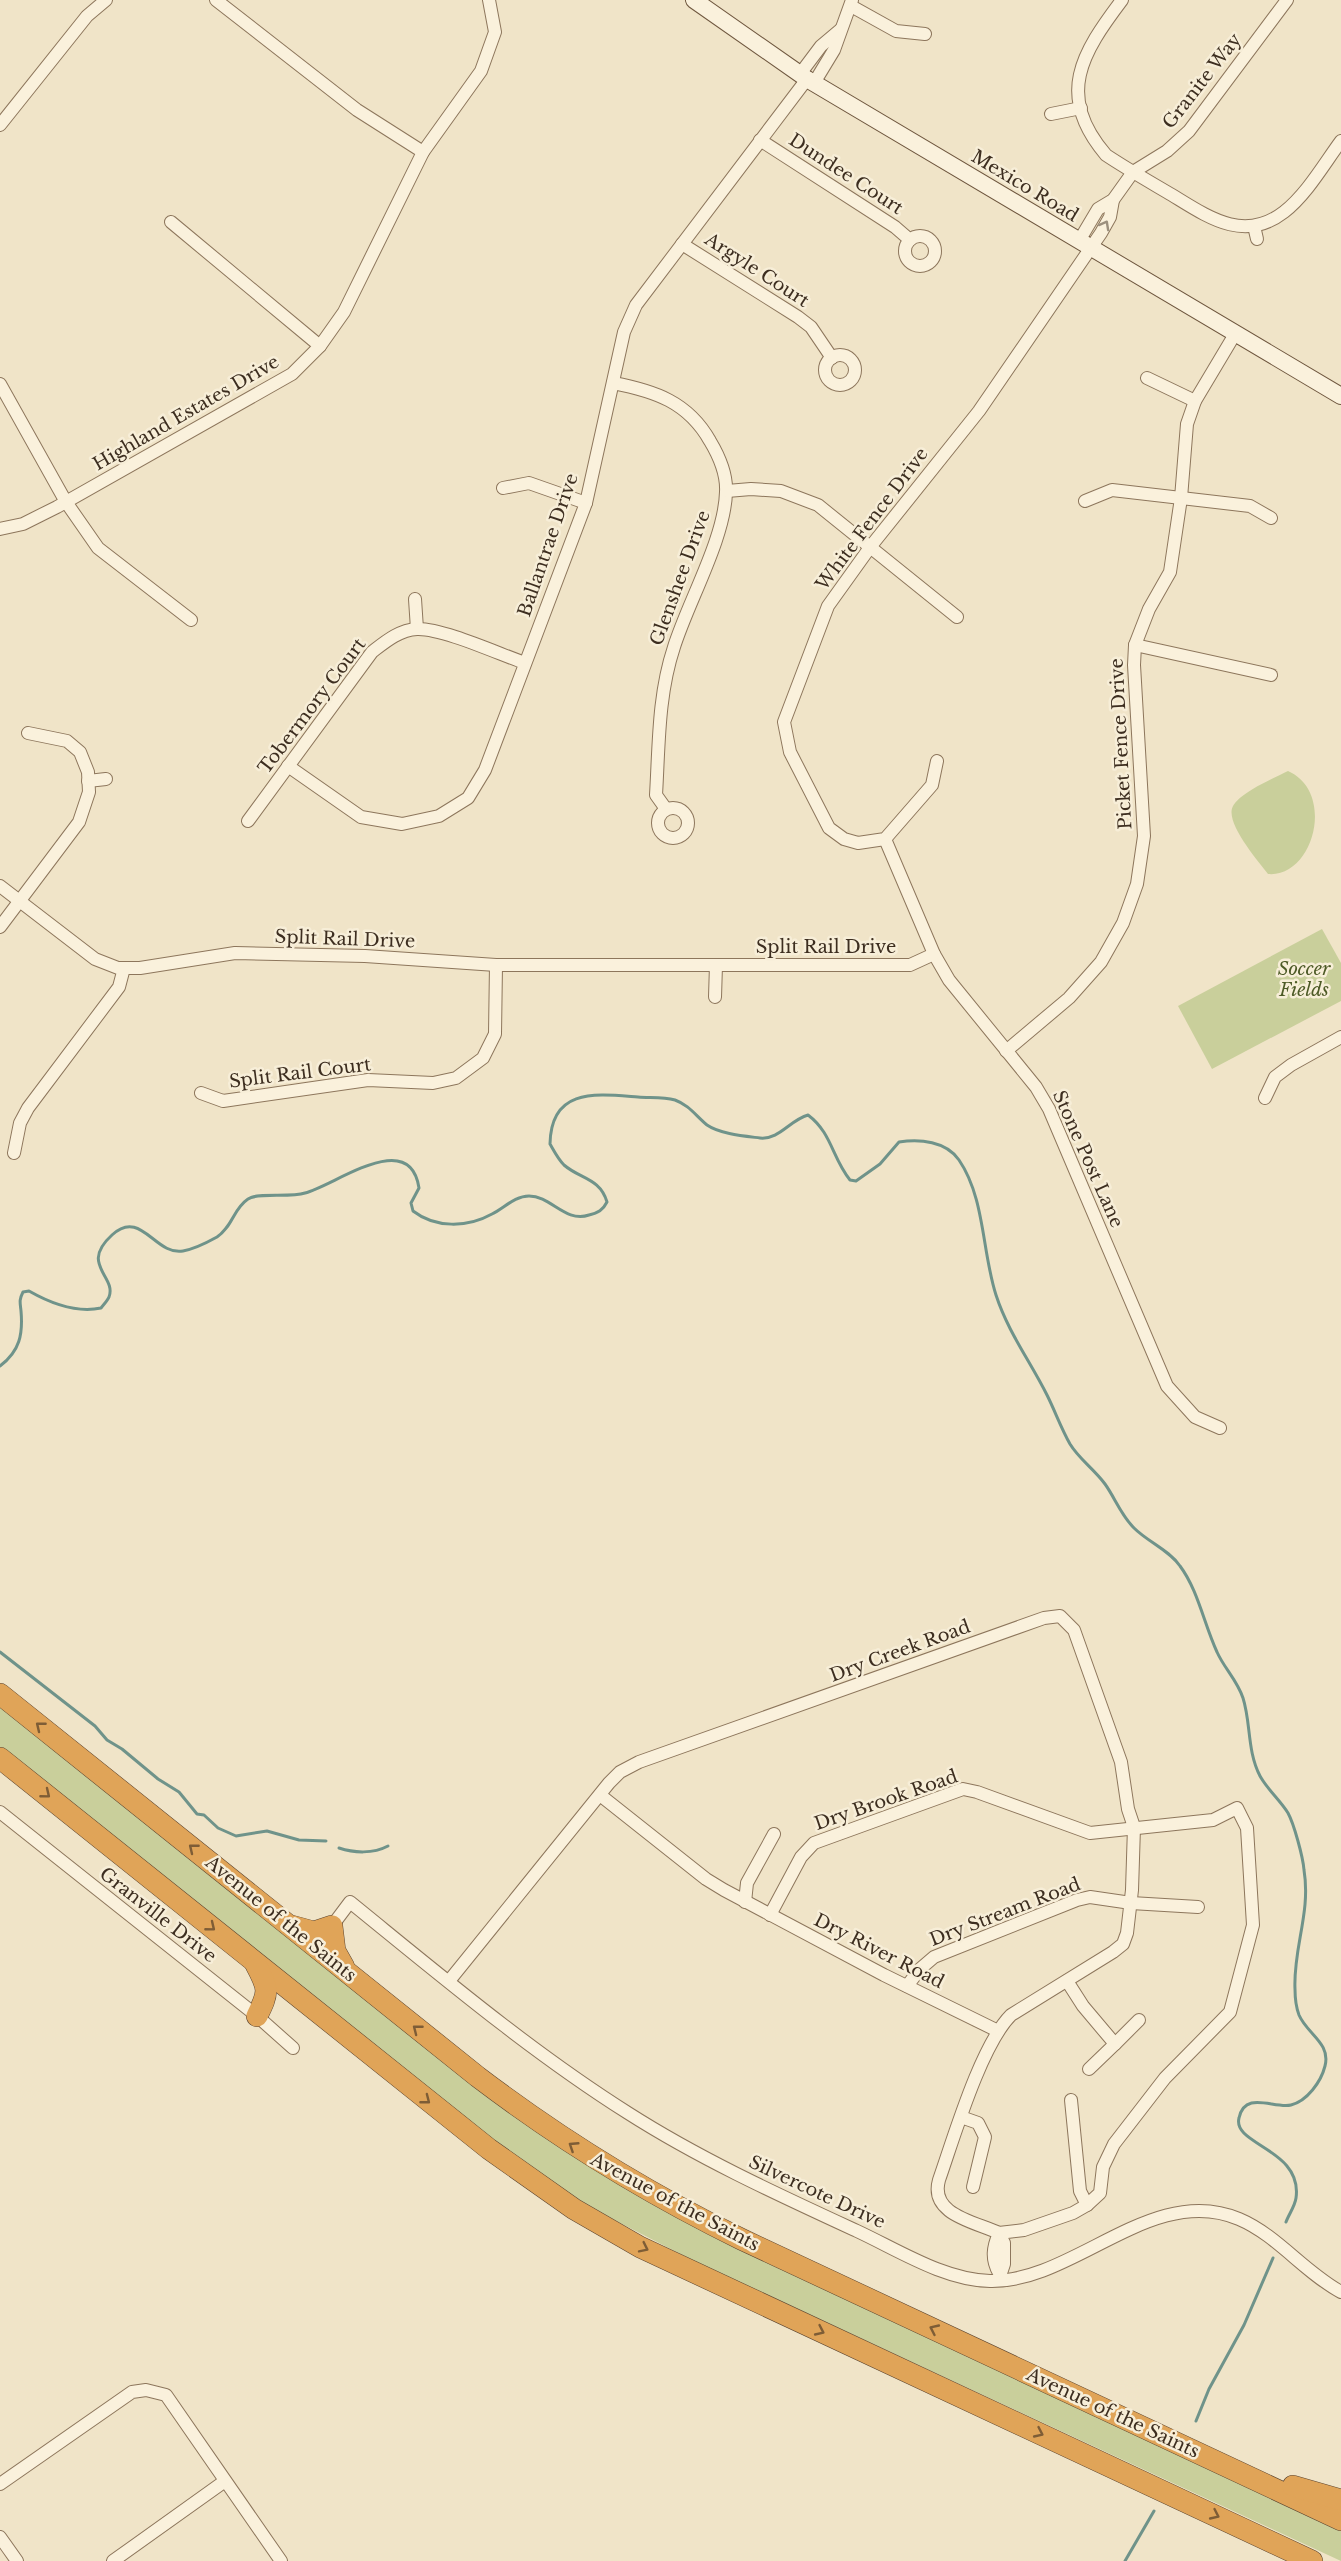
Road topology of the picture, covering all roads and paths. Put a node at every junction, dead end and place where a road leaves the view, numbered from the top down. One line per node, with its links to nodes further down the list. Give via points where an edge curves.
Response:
1 (106, 0): 12 (street, via 87,16)
2 (216, 0): 15 (street, via 357,110)
3 (489, 0): 15 (street, Highland Estates Drive, via 495,32 481,71)
4 (694, 0): 9 (street, Mexico Road)
5 (1122, 0): 10 (street, via 1086,54 1078,84)
6 (1287, 0): 16 (street, Granite Way, via 1189,131 1167,151)
7 (852, 3): 8 (street, via 896,32); 9 (street, Ballantrae Drive, via 841,30 821,46)
8 (926, 34)
9 (807, 78): 13 (street, Ballantrae Drive); 22 (street, Mexico Road)
10 (1081, 108): 11 (street); 16 (street, via 1097,144 1106,155)
11 (1052, 114)
12 (0, 125)
13 (760, 140): 20 (street, Dundee Court); 21 (street, Ballantrae Drive)
14 (1341, 141): 18 (street, via 1284,212)
15 (423, 152): 24 (street, Highland Estates Drive, via 344,312)
16 (1133, 172): 18 (street, via 1215,221); 22 (street, Granite Way, via 1113,200 1098,209)
17 (171, 222): 24 (street)
18 (1254, 226): 19 (street)
19 (1257, 239)
20 (910, 240)
21 (682, 244): 25 (street, Argyle Court, via 798,317 811,327); 27 (street, Ballantrae Drive, via 636,305 624,332)
22 (1085, 244): 23 (street, Mexico Road); 39 (street, White Fence Drive, via 979,411)
23 (1235, 334): 29 (street, Mexico Road); 30 (street, Picket Fence Drive)
24 (320, 346): 35 (street, Highland Estates Drive, via 292,374)
25 (832, 358)
26 (1147, 378): 30 (street)
27 (613, 383): 32 (street, Glenshee Drive, via 651,391 679,405 703,428 720,459); 36 (street, Ballantrae Drive)
28 (0, 384): 35 (street)
29 (1341, 396)
30 (1195, 401): 33 (street, Picket Fence Drive, via 1187,424)
31 (503, 488): 36 (street, via 529,483)
32 (727, 491): 39 (street, via 781,491 818,505); 52 (street, Glenshee Drive, via 721,522 674,646 662,689 656,795)
33 (1181, 498): 34 (street, via 1112,490); 37 (street, via 1250,506); 44 (street, Picket Fence Drive, via 1170,572)
34 (1085, 501)
35 (66, 502): 38 (street, Highland Estates Drive, via 23,524); 42 (street, via 98,548)
36 (586, 503): 45 (street, Ballantrae Drive)
37 (1271, 518)
38 (0, 529)
39 (871, 546): 41 (street); 54 (street, White Fence Drive, via 828,606 784,722 790,752 829,828 858,843)
40 (415, 599): 43 (street)
41 (957, 617)
42 (191, 620)
43 (417, 629): 45 (street, Tobermory Court, via 436,631); 49 (street, Tobermory Court, via 390,637 372,652)
44 (1135, 645): 46 (street); 64 (street, Picket Fence Drive, via 1143,836 1137,884 1123,923 1101,962 1069,998)
45 (525, 663): 49 (street, Ballantrae Drive, via 484,770 468,798 439,816 402,824 361,817)
46 (1271, 675)
47 (28, 733): 51 (street, via 67,741 80,752)
48 (937, 761): 54 (street, via 932,785)
49 (288, 766): 53 (street, Tobermory Court)
50 (106, 779): 51 (street)
51 (88, 781): 56 (street, via 89,792 79,822)
52 (666, 809)
53 (248, 821)
54 (885, 838): 58 (street, Stone Post Lane)
55 (0, 886): 56 (street, Split Rail Drive)
56 (20, 900): 57 (street); 61 (street, Split Rail Drive, via 95,959)
57 (0, 927)
58 (934, 954): 59 (street, Split Rail Drive, via 910,965); 64 (street, Stone Post Lane, via 949,980)
59 (716, 965): 60 (street, Split Rail Drive); 62 (street)
60 (496, 966): 61 (street, Split Rail Drive, via 365,956 235,953); 65 (street, Split Rail Court, via 495,1034 483,1058 456,1078 433,1083 368,1080 223,1101)
61 (124, 968): 67 (street, via 119,987 28,1108 20,1123)
62 (715, 997)
63 (1341, 1037): 66 (street, via 1275,1077)
64 (1006, 1051): 68 (street, Stone Post Lane, via 1049,1109 1167,1386 1195,1417)
65 (201, 1093)
66 (1265, 1098)
67 (14, 1153)
68 (1220, 1428)
69 (0, 1694): 79 (highway, Avenue of the Saints, one-way to 69)
70 (0, 1758): 81 (highway, one-way to 81)
71 (600, 1795): 73 (street, Dry Creek Road, via 620,1772 639,1762 1044,1618 1060,1616 1074,1630 1121,1762); 75 (street, Dry River Road, via 706,1879); 83 (street, Dry Creek Road)
72 (0, 1812): 87 (street, Granville Drive)
73 (1134, 1827): 76 (street, Dry Creek Road); 78 (street, Dry Brook Road, via 1090,1833 963,1790 814,1843 801,1857); 96 (street, Dry Brook Road, via 1213,1820 1237,1808 1247,1828 1253,1925 1230,2012 1165,2078 1114,2144 1103,2167 1100,2193)
74 (774, 1834): 75 (street, via 747,1883)
75 (745, 1902): 78 (street, Dry River Road)
76 (1131, 1903): 77 (street, Dry Stream Road); 84 (street, Dry Creek Road, via 1123,1944); 85 (street, Dry Stream Road, via 1090,1897 1077,1900 934,1957)
77 (1198, 1907)
78 (770, 1915): 85 (street, Dry River Road)
79 (287, 1924): 80 (highway, via 314,1932); 82 (highway, Avenue of the Saints)
80 (332, 1926): 82 (highway, via 335,1952); 83 (street, Silvercote Drive, via 350,1902)
81 (255, 1962): 86 (highway); 87 (highway, via 267,1987)
82 (348, 1973): 100 (highway, Avenue of the Saints, one-way to 82, via 741,2239 644,2189 507,2099)
83 (449, 1981): 98 (street, Silvercote Drive, via 576,2078 675,2141 942,2271 966,2277)
84 (1067, 1981): 89 (street, Dry Creek Road, via 1011,2015); 90 (street)
85 (907, 1986): 89 (street, Dry River Road)
86 (312, 2008): 87 (highway, via 281,2003); 109 (highway, one-way to 109, via 532,2181 602,2226)
87 (257, 2016): 91 (street, Granville Drive)
88 (1138, 2020): 90 (street)
89 (998, 2031): 94 (street, Dry Creek Road)
90 (1114, 2044): 92 (street)
91 (293, 2048)
92 (1089, 2069)
93 (1071, 2100): 96 (street, via 1080,2191)
94 (962, 2117): 95 (street, via 978,2123 985,2137); 97 (street, Dry Creek Road, via 937,2188 939,2199 954,2215)
95 (973, 2187)
96 (1087, 2205): 97 (street, via 1024,2230)
97 (999, 2233): 98 (street, via 1004,2243 1004,2264)
98 (999, 2276): 99 (street, Silvercote Drive, via 1029,2276 1178,2211 1201,2210 1221,2213 1257,2228)
99 (1341, 2292)
100 (1233, 2469): 103 (highway); 104 (highway, Avenue of the Saints)
101 (225, 2481): 102 (street, via 166,2394 146,2390 132,2392); 107 (street); 108 (street)
102 (0, 2484)
103 (1341, 2500)
104 (1341, 2520)
105 (0, 2536): 106 (street)
106 (17, 2561)
107 (113, 2561)
108 (281, 2561)
109 (1312, 2561)

